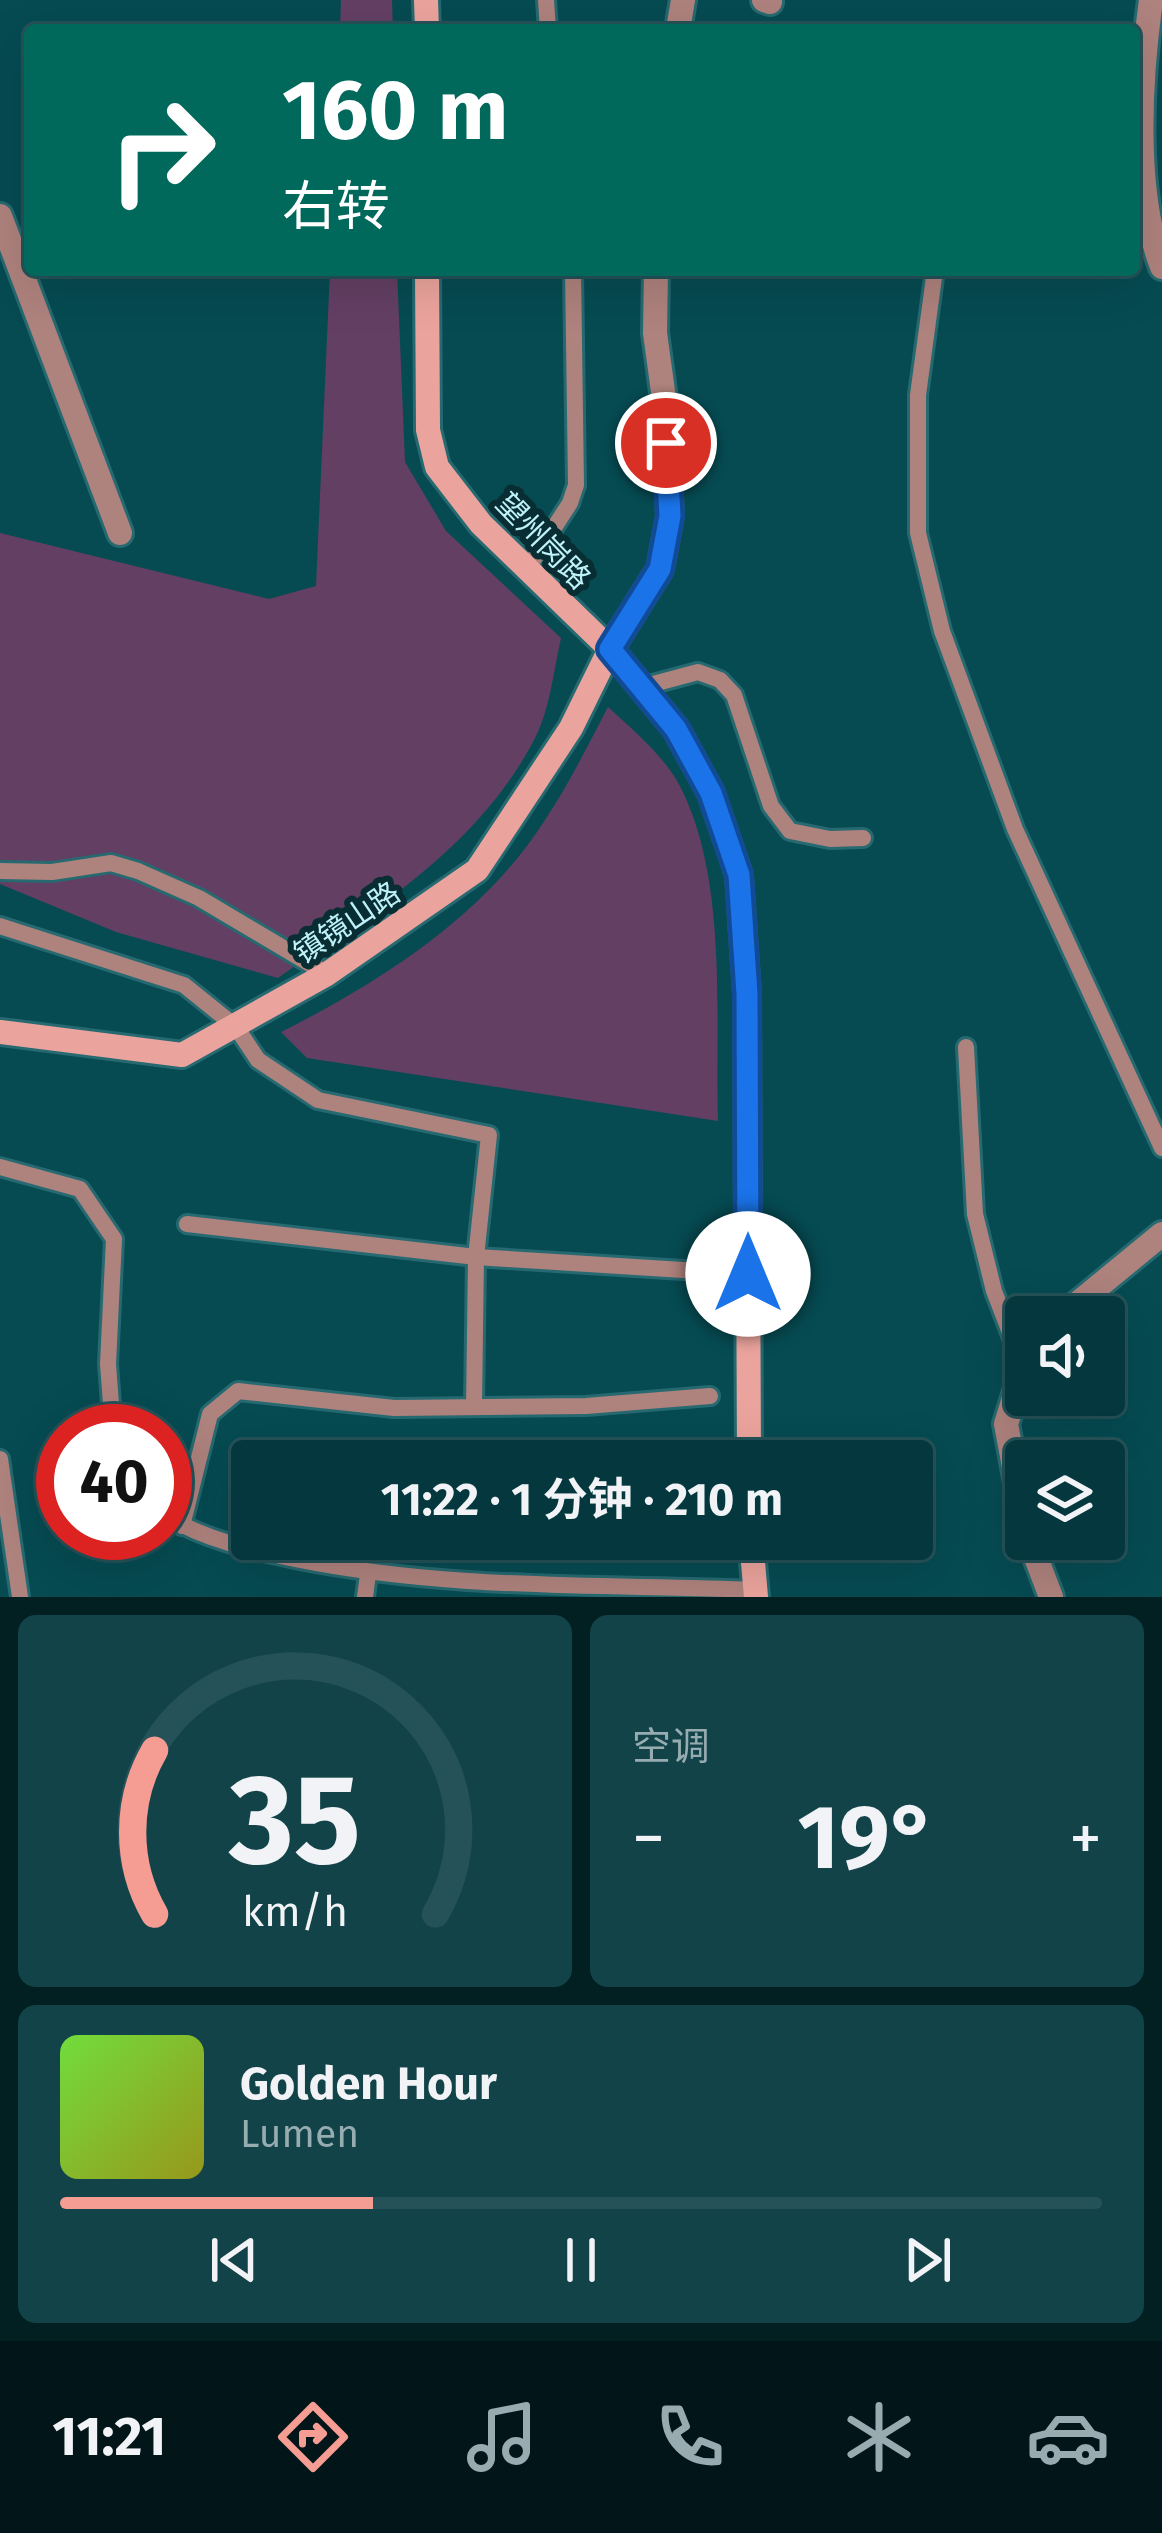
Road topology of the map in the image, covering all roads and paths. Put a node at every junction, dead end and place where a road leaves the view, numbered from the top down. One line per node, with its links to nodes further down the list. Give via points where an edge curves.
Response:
1 (1151, 0): 2 (street)
2 (1140, 44)
3 (1140, 56): 4 (street)
4 (1153, 161): 6 (street)
5 (0, 216): 11 (street)
6 (1162, 267)
7 (427, 276): 12 (street, 望州岗路, via 428,430 437,467)
8 (573, 276): 12 (lane, via 576,484)
9 (656, 276): 13 (street, via 670,516 660,569)
10 (934, 276): 22 (lane, via 918,395 918,533 942,631 1015,829)
11 (120, 533)
12 (526, 571): 13 (street, 望州岗路)
13 (610, 649): 14 (street, 望州岗路); 18 (street, 镇镜山路, via 571,728 478,870)
14 (642, 687): 15 (lane, via 698,672 720,680 734,695 771,806 790,831); 33 (street, 望州岗路, via 711,793 739,875)
15 (863, 838)
16 (0, 872): 18 (lane, via 111,863 138,871)
17 (0, 926): 19 (lane, via 184,986)
18 (327, 974): 19 (street, 镇镜山路)
19 (236, 1028): 20 (street, 镇镜山路, via 182,1055); 26 (lane, via 258,1060 318,1100 489,1136)
20 (0, 1032)
21 (966, 1047): 29 (lane, via 975,1214)
22 (1162, 1148)
23 (0, 1168): 31 (lane, via 80,1189 114,1238)
24 (188, 1224): 26 (lane)
25 (1162, 1234): 28 (street)
26 (476, 1257): 27 (lane); 32 (lane)
27 (715, 1272)
28 (1087, 1296)
29 (1005, 1317)
30 (710, 1396): 32 (lane)
31 (111, 1404)
32 (474, 1407): 35 (lane, via 394,1408 238,1391 210,1414)
33 (749, 1440)
34 (0, 1459): 37 (lane)
35 (192, 1486)
36 (192, 1529): 40 (lane)
37 (7, 1558): 42 (lane)
38 (753, 1560): 41 (street)
39 (1037, 1560): 44 (street)
40 (368, 1574): 41 (lane, via 490,1586); 43 (lane)
41 (755, 1593)
42 (20, 1597)
43 (365, 1597)
44 (1051, 1597)

